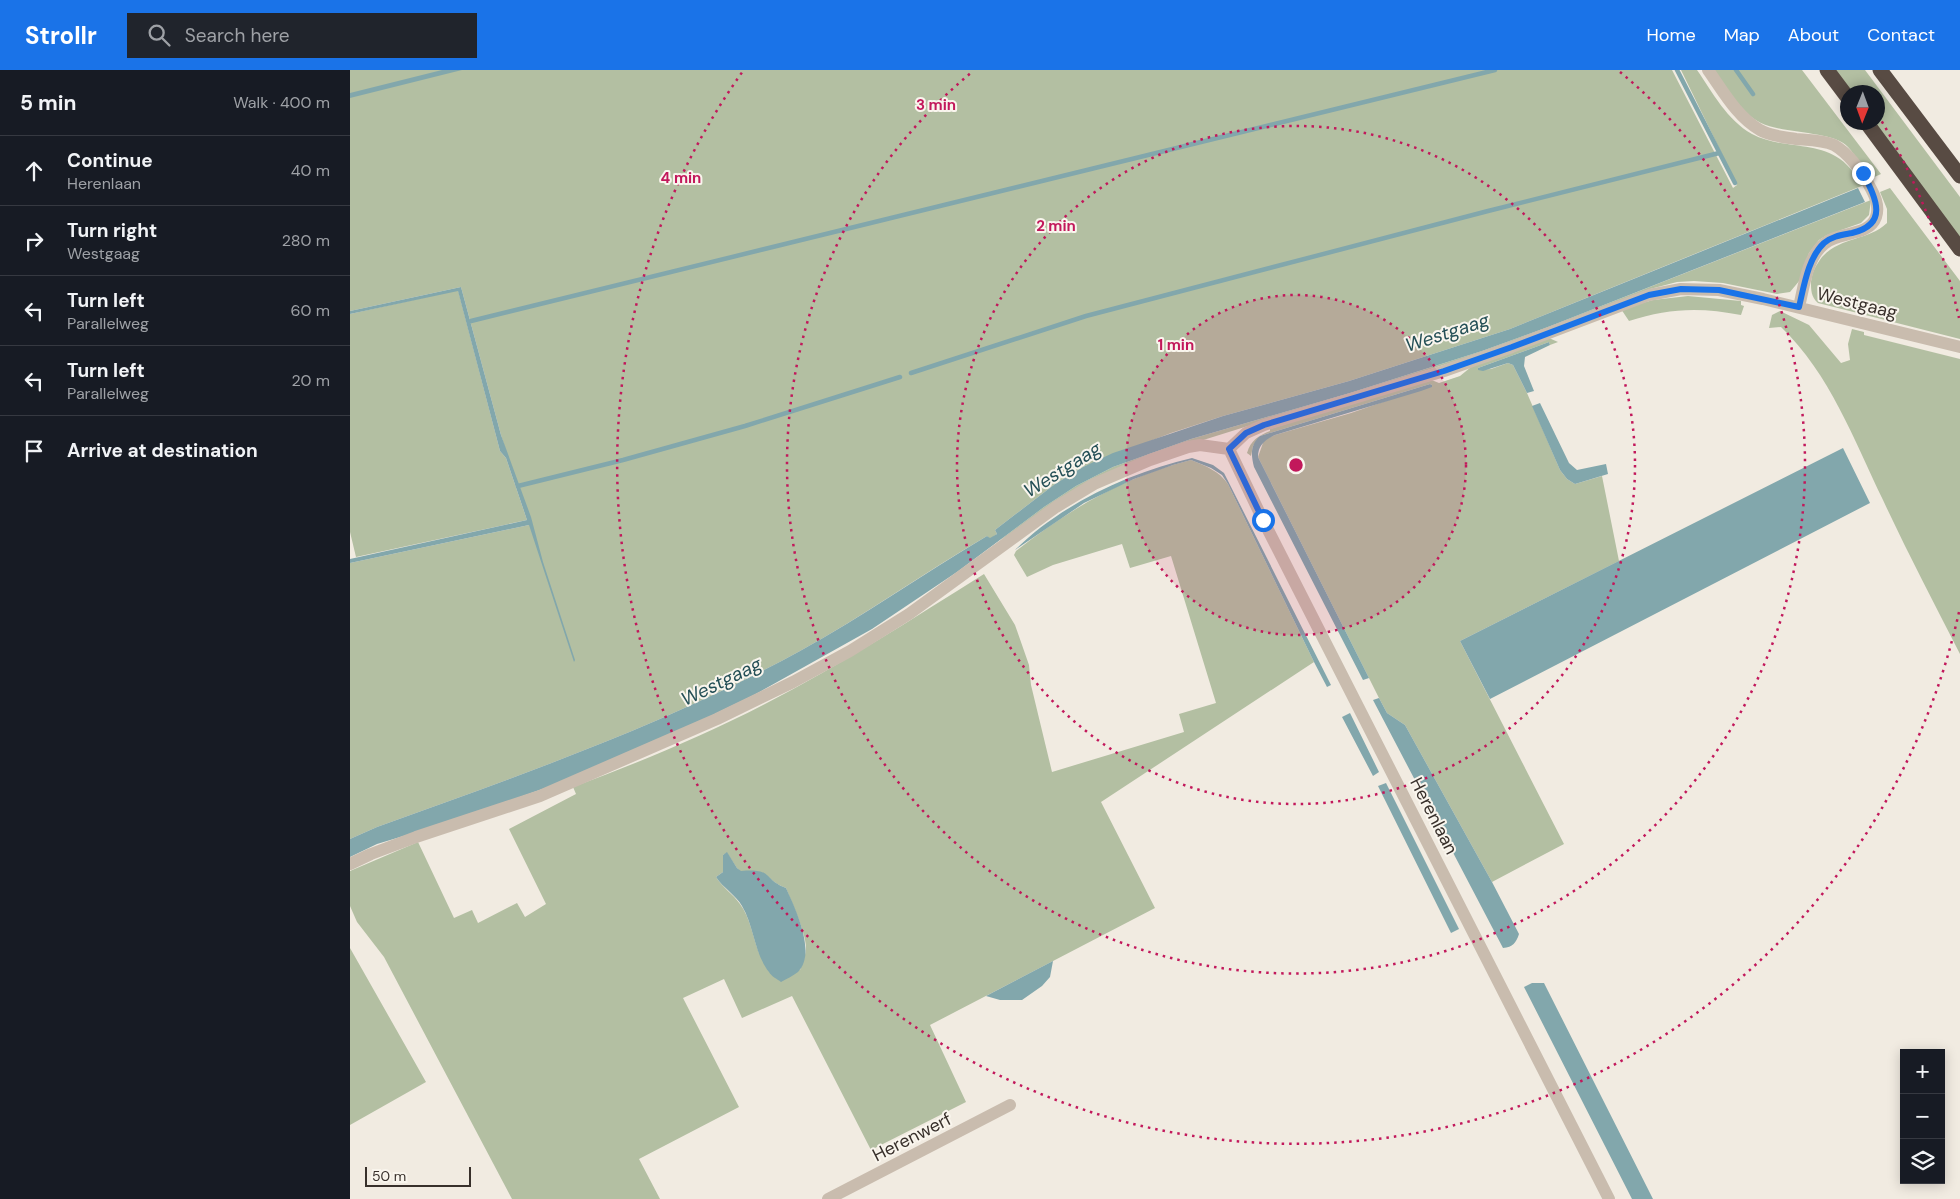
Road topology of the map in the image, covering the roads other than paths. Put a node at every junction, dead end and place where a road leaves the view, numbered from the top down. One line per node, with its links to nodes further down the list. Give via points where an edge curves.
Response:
1 (1708, 70): 8 (street, via 1744,119 1761,131 1833,145 1846,155 1863,173 1876,200 1876,216 1871,225 1823,244 1812,262)
2 (1827, 70): 4 (highway)
3 (1880, 70): 6 (highway)
4 (1840, 87)
5 (1872, 130): 7 (highway)
6 (1960, 176)
7 (1960, 250)
8 (1799, 307): 9 (street, Westgaag); 10 (street, Westgaag, via 1719,290 1681,289 1649,295 1444,371 1264,425 1246,433)
9 (1960, 347)
10 (1229, 449): 11 (street, via 1200,445 1188,448 1094,484 1056,506 909,614 793,682 717,719 540,796 416,837); 14 (street, Herenlaan)
11 (350, 864)
12 (1010, 1105): 13 (street, Herenwerf)
13 (828, 1199)
14 (1610, 1199)

